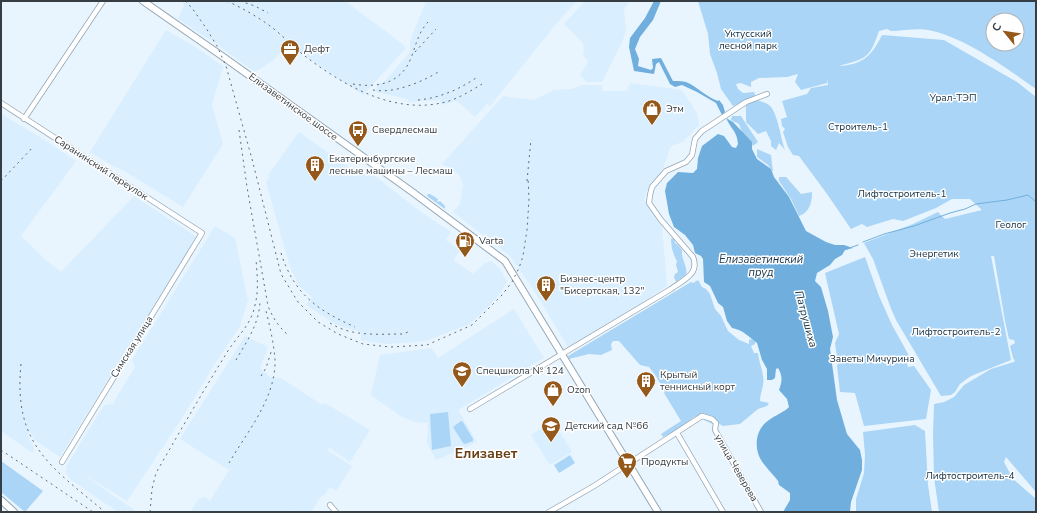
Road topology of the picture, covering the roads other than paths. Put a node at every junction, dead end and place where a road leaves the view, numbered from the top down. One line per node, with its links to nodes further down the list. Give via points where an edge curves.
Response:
1 (103, 1): 5 (street)
2 (143, 1): 7 (main road, Елизаветинское шоссе, via 411,191 505,261)
3 (767, 94): 7 (street, via 746,102 702,131 695,139 692,155 686,162 666,171 652,187 649,203 693,257 694,270 671,289)
4 (1, 103): 5 (street, Саранинский переулок)
5 (24, 118): 6 (street, Саранинский переулок)
6 (202, 232): 10 (street, Симская улица)
7 (561, 353): 8 (street); 11 (main road, Елизаветинское шоссе)
8 (470, 409)
9 (677, 433): 11 (street); 18 (street); 19 (street, улица Чеверева, via 702,416 712,419 716,423 715,430)
10 (62, 462)
11 (629, 464): 16 (street); 17 (main road, Елизаветинское шоссе)
12 (1, 500): 14 (main road)
13 (330, 505): 15 (street)
14 (14, 512)
15 (336, 512)
16 (549, 512)
17 (658, 512)
18 (723, 512)
19 (761, 512)

